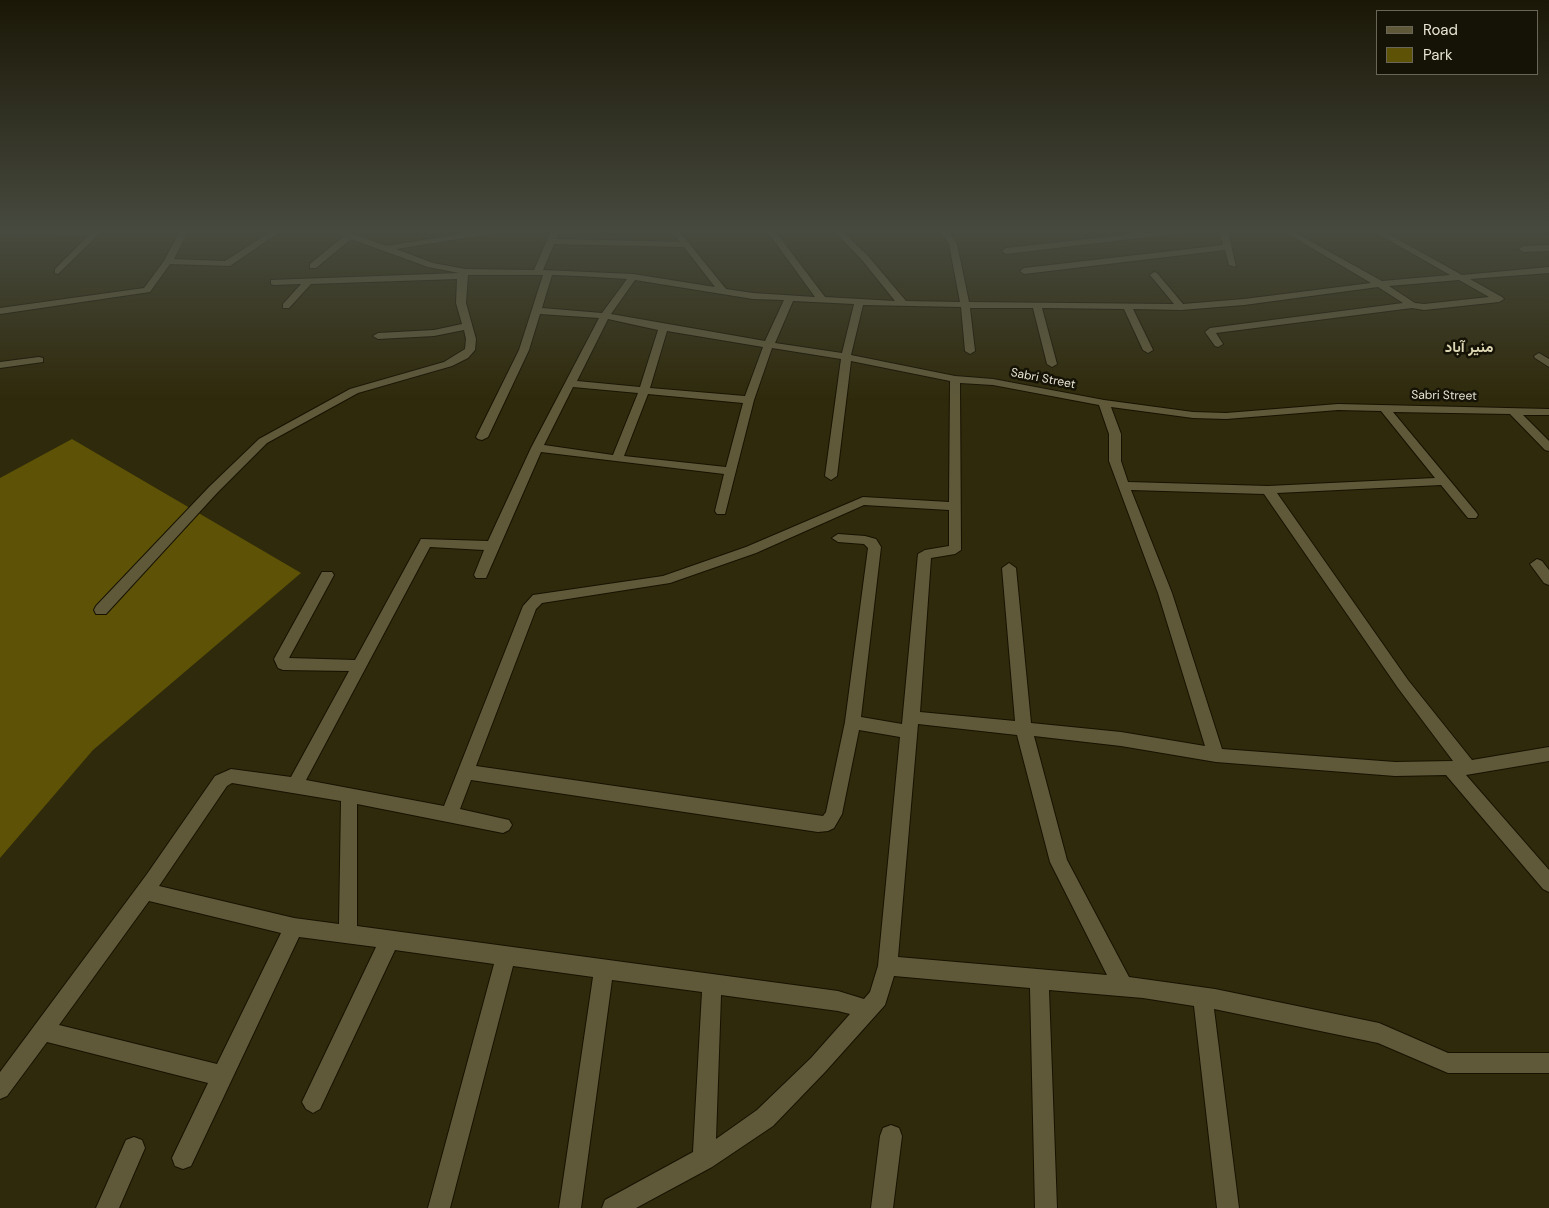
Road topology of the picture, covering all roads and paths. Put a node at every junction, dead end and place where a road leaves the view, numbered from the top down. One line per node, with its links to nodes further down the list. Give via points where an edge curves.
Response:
1 (149, 287): 26 (street)
2 (302, 287): 22 (street)
3 (463, 287): 29 (street, via 462,303)
4 (541, 287): 27 (street)
5 (626, 287): 28 (street)
6 (700, 287): 15 (street)
7 (720, 287): 15 (street)
8 (813, 287): 17 (street)
9 (889, 287): 19 (street)
10 (962, 287): 20 (street)
11 (1164, 287): 24 (street)
12 (1355, 287): 24 (street)
13 (1385, 287): 21 (street)
14 (1479, 287): 21 (street, via 1499,300 1424,307)
15 (723, 291): 16 (street)
16 (789, 299): 17 (street); 32 (street)
17 (822, 300): 18 (street)
18 (859, 301): 19 (street); 37 (street)
19 (903, 304): 20 (street)
20 (965, 305): 23 (street); 35 (street)
21 (1412, 305): 33 (street, via 1212,330 1210,332)
22 (286, 306)
23 (1037, 306): 25 (street); 39 (street)
24 (1181, 307): 25 (street)
25 (1128, 308): 34 (street)
26 (0, 311)
27 (538, 311): 28 (street, Sabri Street); 50 (street, via 524,350)
28 (605, 316): 30 (street, Sabri Street); 43 (street)
29 (468, 326): 31 (street, via 434,333); 69 (street, via 470,350 455,361 354,390 263,441)
30 (663, 328): 32 (street, Sabri Street); 44 (street)
31 (378, 336)
32 (769, 344): 37 (street, Sabri Street); 45 (street)
33 (1218, 344)
34 (1148, 350)
35 (970, 351)
36 (1539, 356): 40 (street)
37 (846, 357): 42 (street, Sabri Street); 55 (street)
38 (39, 360): 41 (street)
39 (1052, 364)
40 (1549, 364)
41 (0, 366)
42 (955, 379): 46 (street, Sabri Street, via 993,382); 59 (street)
43 (570, 384): 44 (street); 52 (street)
44 (644, 390): 45 (street); 53 (street)
45 (749, 400): 54 (street)
46 (1104, 403): 47 (street, Sabri Street, via 1193,415 1226,416); 57 (street, via 1115,434 1115,462)
47 (1384, 408): 48 (street, Sabri Street); 56 (street)
48 (1513, 410): 49 (street, Sabri Street); 51 (street)
49 (1549, 412)
50 (482, 437)
51 (1547, 445)
52 (537, 448): 53 (street); 63 (street)
53 (617, 459): 54 (street)
54 (731, 471): 60 (street)
55 (831, 476)
56 (1444, 480): 58 (street); 61 (street)
57 (1123, 486): 58 (street); 75 (street, via 1165,593)
58 (1268, 490): 77 (street, via 1403,684)
59 (954, 506): 72 (street, via 955,550 924,554); 78 (street, via 863,502 751,550 665,580 538,599 530,606)
60 (722, 511)
61 (1472, 514)
62 (838, 538): 71 (street, via 864,540 875,547)
63 (492, 546): 67 (street); 70 (street, via 426,542)
64 (1537, 564): 68 (street)
65 (1009, 568): 73 (street)
66 (327, 575): 70 (street, via 281,659 283,664)
67 (480, 575)
68 (1549, 580)
69 (101, 610)
70 (360, 666): 79 (street)
71 (853, 722): 72 (street); 78 (street, via 834,814 828,823 627,798)
72 (910, 725): 73 (street); 89 (street)
73 (1024, 730): 75 (street, via 1121,739); 93 (street, via 1059,862)
74 (1549, 754): 77 (street)
75 (1216, 755): 76 (street, via 1395,769)
76 (1450, 768): 77 (street); 83 (street)
77 (1468, 768)
78 (466, 772): 81 (street)
79 (295, 785): 80 (street); 84 (street, via 231,776 221,782)
80 (349, 797): 81 (street); 86 (street)
81 (449, 816): 82 (street)
82 (503, 825)
83 (1549, 883)
84 (144, 892): 85 (street); 96 (street)
85 (294, 927): 86 (street); 98 (street)
86 (348, 935): 87 (street)
87 (388, 940): 88 (street); 100 (street)
88 (506, 956): 90 (street); 106 (street)
89 (888, 966): 91 (street); 95 (street, via 878,998)
90 (604, 970): 92 (street); 107 (street)
91 (1039, 979): 93 (street); 110 (street)
92 (712, 984): 95 (street, via 838,1001); 104 (street)
93 (1123, 986): 94 (street)
94 (1203, 998): 97 (street, via 1379,1033 1448,1063); 111 (street)
95 (867, 1010): 104 (street, via 765,1118)
96 (43, 1031): 98 (street); 99 (street)
97 (1549, 1063)
98 (223, 1076): 103 (street)
99 (0, 1089)
100 (313, 1102)
101 (891, 1136): 109 (street)
102 (134, 1148): 105 (street)
103 (183, 1158)
104 (704, 1159): 108 (street)
105 (107, 1208)
106 (439, 1208)
107 (570, 1208)
108 (613, 1208)
109 (882, 1208)
110 (1046, 1208)
111 (1228, 1208)

